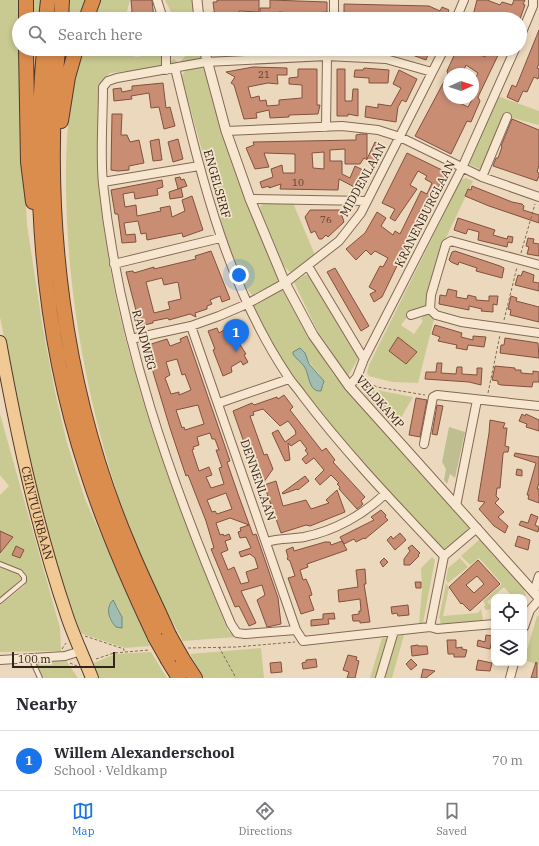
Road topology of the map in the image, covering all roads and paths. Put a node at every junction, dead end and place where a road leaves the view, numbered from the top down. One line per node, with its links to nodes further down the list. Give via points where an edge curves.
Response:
1 (26, 0): 10 (highway)
2 (48, 0): 11 (highway)
3 (62, 0): 12 (highway)
4 (93, 0): 13 (highway)
5 (157, 0): 14 (street)
6 (197, 0): 15 (street)
7 (334, 0): 16 (street)
8 (464, 0): 17 (street)
9 (533, 0): 18 (street)
10 (26, 12)
11 (47, 12)
12 (61, 12)
13 (89, 12)
14 (161, 12)
15 (198, 12)
16 (334, 12)
17 (459, 12)
18 (527, 20)
19 (26, 56): 47 (highway, via 29,182)
20 (44, 56): 47 (highway, via 39,157)
21 (57, 56): 45 (highway, via 52,128)
22 (74, 56): 45 (highway, via 61,119)
23 (166, 56): 32 (street)
24 (205, 56): 30 (street, ENGELSERF)
25 (300, 56): 30 (street, RANDWEG)
26 (331, 56): 35 (street)
27 (353, 56): 33 (street, RANDWEG, via 386,59)
28 (440, 56): 33 (street, MIDDENLAAN)
29 (512, 56): 39 (street, KRANENBURGLAAN)
30 (206, 62): 31 (street, RANDWEG); 36 (street, ENGELSERF)
31 (175, 68): 32 (street, RANDWEG); 38 (street, ENGELSERF)
32 (166, 70): 41 (street, RANDWEG, via 117,78 108,81 103,87)
33 (432, 72): 37 (street, MIDDENLAAN)
34 (507, 118): 40 (street)
35 (326, 127): 36 (street); 37 (street, via 363,127)
36 (226, 131): 42 (street, ENGELSERF)
37 (400, 137): 39 (street); 44 (street, MIDDENLAAN)
38 (199, 166): 41 (street); 46 (street, ENGELSERF)
39 (462, 168): 40 (street); 61 (street, KRANENBURGLAAN)
40 (482, 177): 43 (street)
41 (103, 182): 49 (street, RANDWEG)
42 (250, 199): 44 (street); 52 (street, VELDKAMP)
43 (537, 200): 48 (path)
44 (367, 201): 51 (street, MIDDENLAAN, via 349,230)
45 (54, 230): 97 (highway, bridge, via 66,323 88,426 128,546 169,635)
46 (220, 238): 49 (street); 53 (street, ENGELSERF)
47 (43, 252): 96 (highway, bridge, via 52,323 74,429 107,528 155,637)
48 (519, 261): 50 (street); 54 (street, via 451,241 446,244 431,295); 57 (path)
49 (114, 264): 59 (street, RANDWEG, via 123,313)
50 (539, 265)
51 (308, 266): 52 (street, MIDDENLAAN); 61 (street, VELDKAMP)
52 (285, 283): 53 (street, MIDDENLAAN); 64 (street, VELDKAMP, via 313,335)
53 (247, 304): 56 (street, MIDDENLAAN); 63 (street)
54 (430, 308): 55 (street); 57 (street, via 436,315 461,322)
55 (411, 315)
56 (191, 326): 59 (street, MIDDENLAAN); 67 (street, DENNENLAAN)
57 (502, 328): 58 (street); 66 (path)
58 (539, 333)
59 (131, 339): 82 (street, RANDWEG, via 143,385 175,481 204,562 231,624 237,632 245,634)
60 (0, 342): 84 (main road, CEINTUURBAAN, via 32,493)
61 (364, 359): 62 (street, KRANENBURGLAAN)
62 (357, 377): 64 (street, KRANENBURGLAAN); 65 (path, via 377,387)
63 (289, 379): 67 (street); 70 (street)
64 (349, 386): 71 (street, VELDKAMP)
65 (437, 395): 66 (street); 69 (street, via 433,397)
66 (482, 401): 68 (street); 71 (street)
67 (219, 403): 73 (street, DENNENLAAN)
68 (539, 406)
69 (424, 444)
70 (385, 494): 73 (street, via 360,514 339,525 306,536); 74 (street)
71 (456, 506): 72 (street, VELDKAMP)
72 (477, 528): 74 (street); 77 (street, VELDKAMP)
73 (267, 542): 82 (street, DENNENLAAN)
74 (444, 556): 81 (street)
75 (0, 564): 78 (lane, via 20,572 24,577 24,581)
76 (539, 576): 77 (street)
77 (537, 597): 79 (street)
78 (0, 601)
79 (527, 618)
80 (491, 624): 81 (street, via 437,629)
81 (430, 627): 83 (street)
82 (296, 630): 85 (street, DENNENLAAN)
83 (394, 631): 85 (street); 99 (street)
84 (71, 641): 88 (main road, CEINTUURBAAN); 92 (path, via 85,636 124,649 124,652 103,656)
85 (303, 641): 87 (path)
86 (219, 647): 98 (path)
87 (236, 647)
88 (81, 651): 89 (street); 92 (main road, CEINTUURBAAN)
89 (65, 656): 90 (street); 92 (path, via 68,662)
90 (31, 658): 91 (street); 94 (lane)
91 (0, 660)
92 (83, 665): 95 (main road, CEINTUURBAAN)
93 (513, 666): 100 (street)
94 (40, 678)
95 (92, 678)
96 (179, 678)
97 (195, 678)
98 (236, 678)
99 (380, 678)
100 (510, 678)

